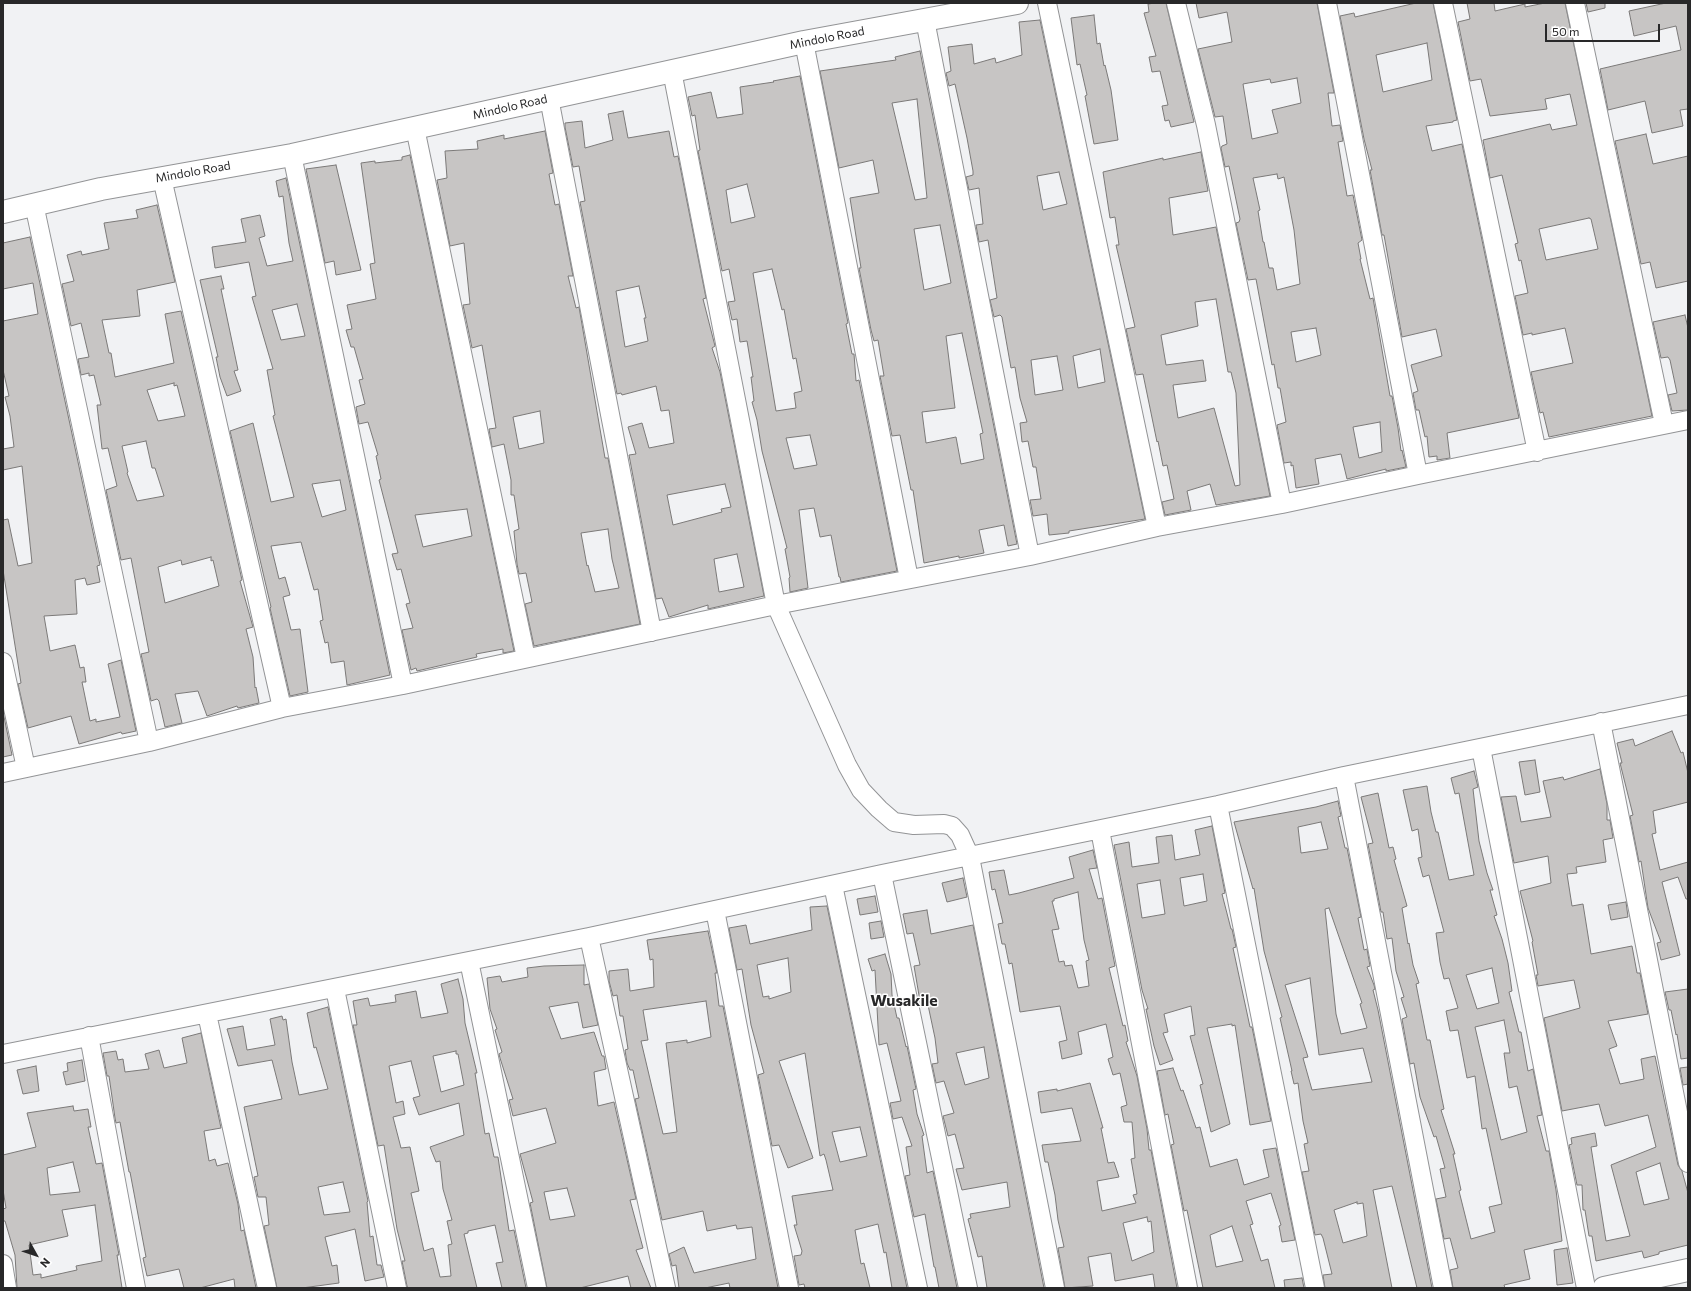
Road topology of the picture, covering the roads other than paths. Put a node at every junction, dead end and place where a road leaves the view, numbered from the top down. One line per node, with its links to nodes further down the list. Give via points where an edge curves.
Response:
1 (1017, 3): 7 (street, Mindolo Road)
2 (1047, 3): 21 (street)
3 (1176, 3): 20 (street, via 1206,125)
4 (1327, 3): 19 (street)
5 (1443, 3): 18 (street)
6 (1575, 3): 17 (street)
7 (925, 20): 8 (street, Mindolo Road); 22 (street)
8 (804, 42): 9 (street, Mindolo Road); 23 (street)
9 (672, 71): 10 (street, Mindolo Road); 24 (street)
10 (549, 98): 11 (street, Mindolo Road); 25 (street)
11 (415, 128): 12 (street, Mindolo Road); 26 (street)
12 (292, 155): 13 (street, Mindolo Road); 28 (street)
13 (162, 178): 14 (street, Mindolo Road); 30 (street)
14 (34, 204): 15 (street, Mindolo Road); 32 (street)
15 (3, 212)
16 (1688, 420): 17 (street)
17 (1664, 424): 18 (street)
18 (1537, 452): 19 (street)
19 (1418, 475): 20 (street)
20 (1282, 504): 21 (street)
21 (1157, 527): 22 (street)
22 (1030, 556): 23 (street)
23 (908, 579): 24 (street)
24 (776, 605): 25 (street); 39 (street, via 847,765 861,790 894,822 952,826 960,835)
25 (652, 632): 26 (street)
26 (526, 658): 28 (street)
27 (3, 662): 34 (street)
28 (403, 685): 30 (street)
29 (1688, 705): 31 (street)
30 (282, 708): 32 (street)
31 (1601, 722): 33 (street); 49 (street)
32 (149, 742): 34 (street)
33 (1481, 748): 36 (street); 66 (street)
34 (26, 768): 35 (street)
35 (3, 773)
36 (1344, 776): 37 (street); 65 (street)
37 (1218, 805): 38 (street); 64 (street)
38 (1100, 830): 39 (street); 63 (street)
39 (970, 858): 40 (street); 62 (street)
40 (882, 874): 41 (street); 61 (street)
41 (833, 885): 42 (street); 60 (street)
42 (715, 910): 43 (street); 59 (street)
43 (590, 937): 44 (street); 58 (street)
44 (469, 961): 45 (street); 57 (street)
45 (335, 989): 46 (street); 56 (street)
46 (207, 1014): 47 (street); 55 (street)
47 (89, 1036): 48 (street); 54 (street)
48 (3, 1054)
49 (1688, 1163)
50 (3, 1264): 53 (street)
51 (1688, 1270): 52 (street)
52 (1654, 1283): 67 (street)
53 (7, 1288)
54 (136, 1288)
55 (267, 1288)
56 (397, 1288)
57 (537, 1288)
58 (666, 1288)
59 (789, 1288)
60 (918, 1288)
61 (968, 1288)
62 (1055, 1288)
63 (1188, 1288)
64 (1315, 1288)
65 (1443, 1288)
66 (1586, 1288)
67 (1604, 1288)

